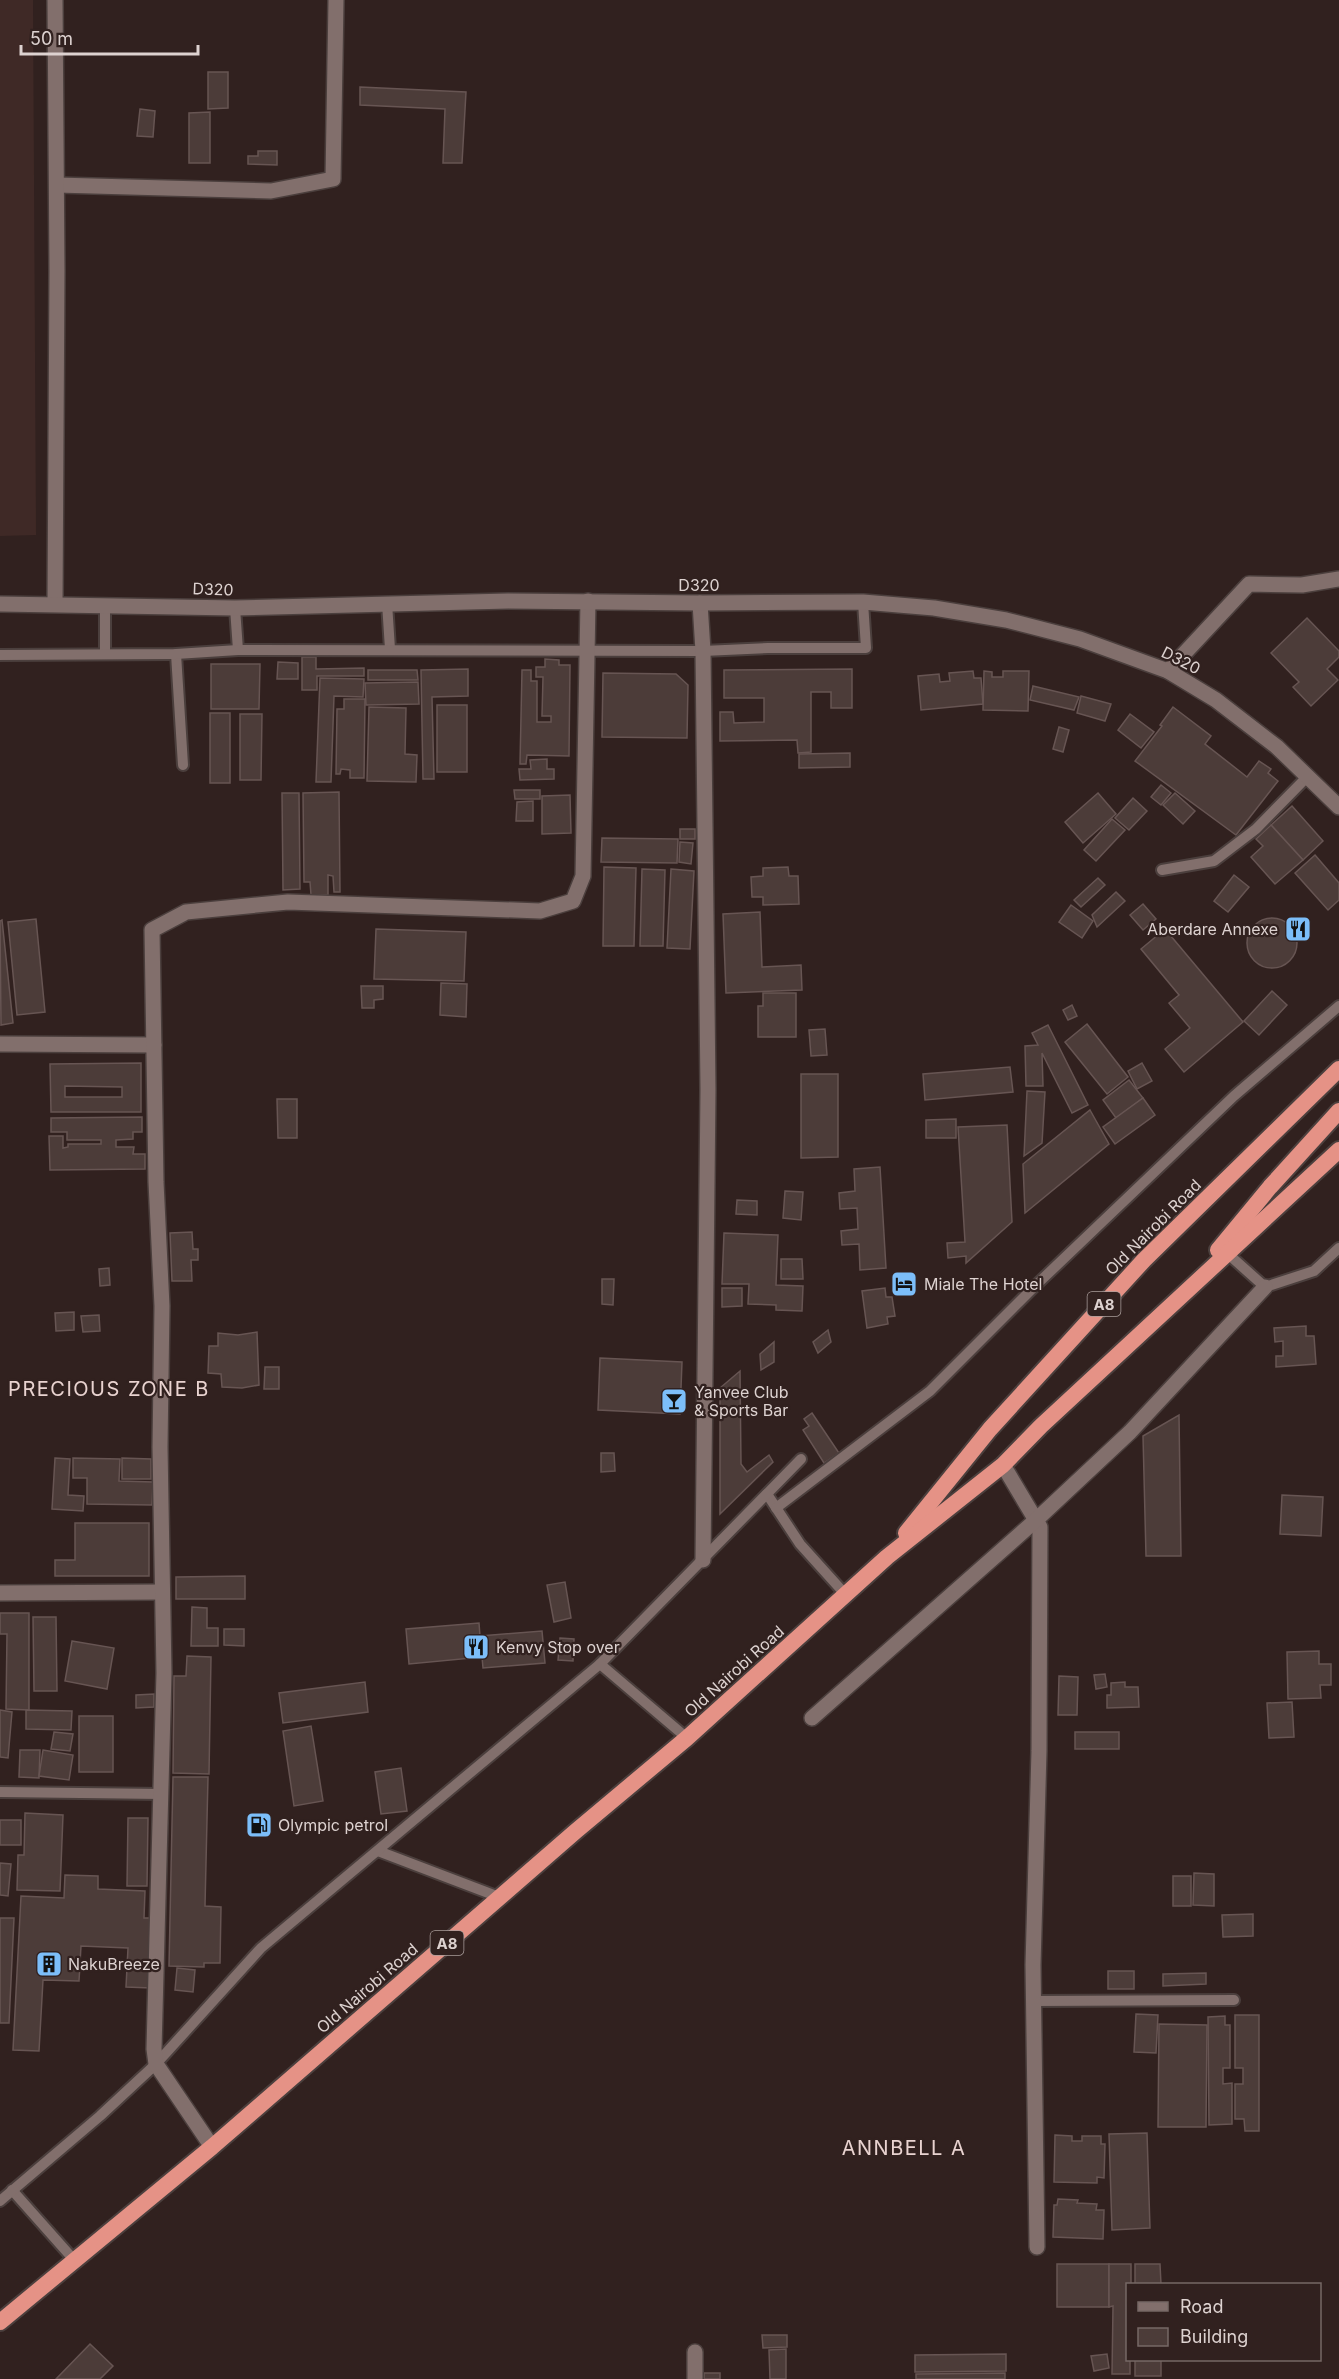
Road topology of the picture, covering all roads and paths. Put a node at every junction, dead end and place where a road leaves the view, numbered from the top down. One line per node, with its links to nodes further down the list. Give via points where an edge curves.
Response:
1 (55, 0): 3 (street)
2 (336, 0): 3 (street, via 333,179 271,191)
3 (57, 185): 10 (street)
4 (1339, 579): 20 (street, via 1302,585 1249,584)
5 (588, 601): 7 (street, D320 / D320); 8 (street, D320 / D320); 15 (street)
6 (863, 602): 8 (street, D320 / D320); 16 (lane, via 866,648); 20 (street, D320 / D320, via 1006,620 1080,639)
7 (387, 603): 12 (street, D320 / D320); 13 (lane)
8 (700, 603): 16 (street)
9 (0, 604): 10 (street, D320 / D320)
10 (55, 604): 11 (street, D320 / D320)
11 (105, 605): 12 (street, D320 / D320); 17 (lane)
12 (235, 608): 14 (lane)
13 (390, 649): 14 (lane); 15 (lane)
14 (238, 650): 18 (lane)
15 (586, 650): 16 (lane); 27 (street, via 583,876 573,901 540,911 288,902 186,912 152,930)
16 (703, 651): 41 (street, via 708,1078)
17 (105, 654): 18 (lane); 19 (lane)
18 (176, 654): 21 (lane)
19 (0, 655)
20 (1168, 670): 22 (street, D320 / D320, via 1216,700)
21 (183, 765)
22 (1308, 776): 23 (street, D320 / D320); 24 (lane, via 1256,829 1214,861)
23 (1339, 807)
24 (1162, 870)
25 (1339, 1006): 38 (lane, via 1233,1096 930,1391)
26 (0, 1044): 27 (street)
27 (154, 1045): 42 (street, via 162,1306)
28 (1339, 1069): 40 (highway, Old Nairobi Road / A8, via 1143,1260 990,1429)
29 (1339, 1111): 34 (highway)
30 (1339, 1150): 32 (highway, Old Nairobi Road / A8)
31 (1339, 1248): 33 (lane, via 1314,1271)
32 (1227, 1253): 33 (lane); 34 (highway, Old Nairobi Road / A8)
33 (1265, 1287): 39 (street, via 1130,1432)
34 (1174, 1303): 36 (highway, Old Nairobi Road / A8)
35 (801, 1459): 37 (lane)
36 (1003, 1465): 39 (street); 40 (highway, Old Nairobi Road / A8)
37 (767, 1494): 38 (lane); 41 (lane)
38 (776, 1508): 44 (lane, via 800,1544)
39 (1036, 1520): 46 (street); 53 (street, via 1040,1527 1040,1739)
40 (887, 1557): 44 (highway, Old Nairobi Road / A8)
41 (704, 1560): 45 (lane)
42 (162, 1592): 43 (street); 49 (street)
43 (0, 1593)
44 (845, 1594): 47 (highway, Old Nairobi Road / A8)
45 (600, 1664): 47 (lane); 50 (lane)
46 (812, 1718)
47 (687, 1738): 51 (highway, Old Nairobi Road / A8)
48 (0, 1792): 49 (lane)
49 (162, 1794): 54 (street)
50 (378, 1851): 51 (lane); 54 (lane, via 261,1948)
51 (499, 1897): 55 (highway, Old Nairobi Road / A8)
52 (1234, 2000): 53 (lane)
53 (1034, 2001): 58 (street)
54 (156, 2064): 55 (street); 56 (lane)
55 (212, 2147): 59 (highway, Old Nairobi Road / A8)
56 (12, 2190): 57 (lane); 59 (lane)
57 (0, 2201)
58 (1037, 2247)
59 (75, 2261): 60 (highway, Old Nairobi Road / A8)
60 (0, 2322)
61 (695, 2352): 62 (street)
62 (695, 2379)

